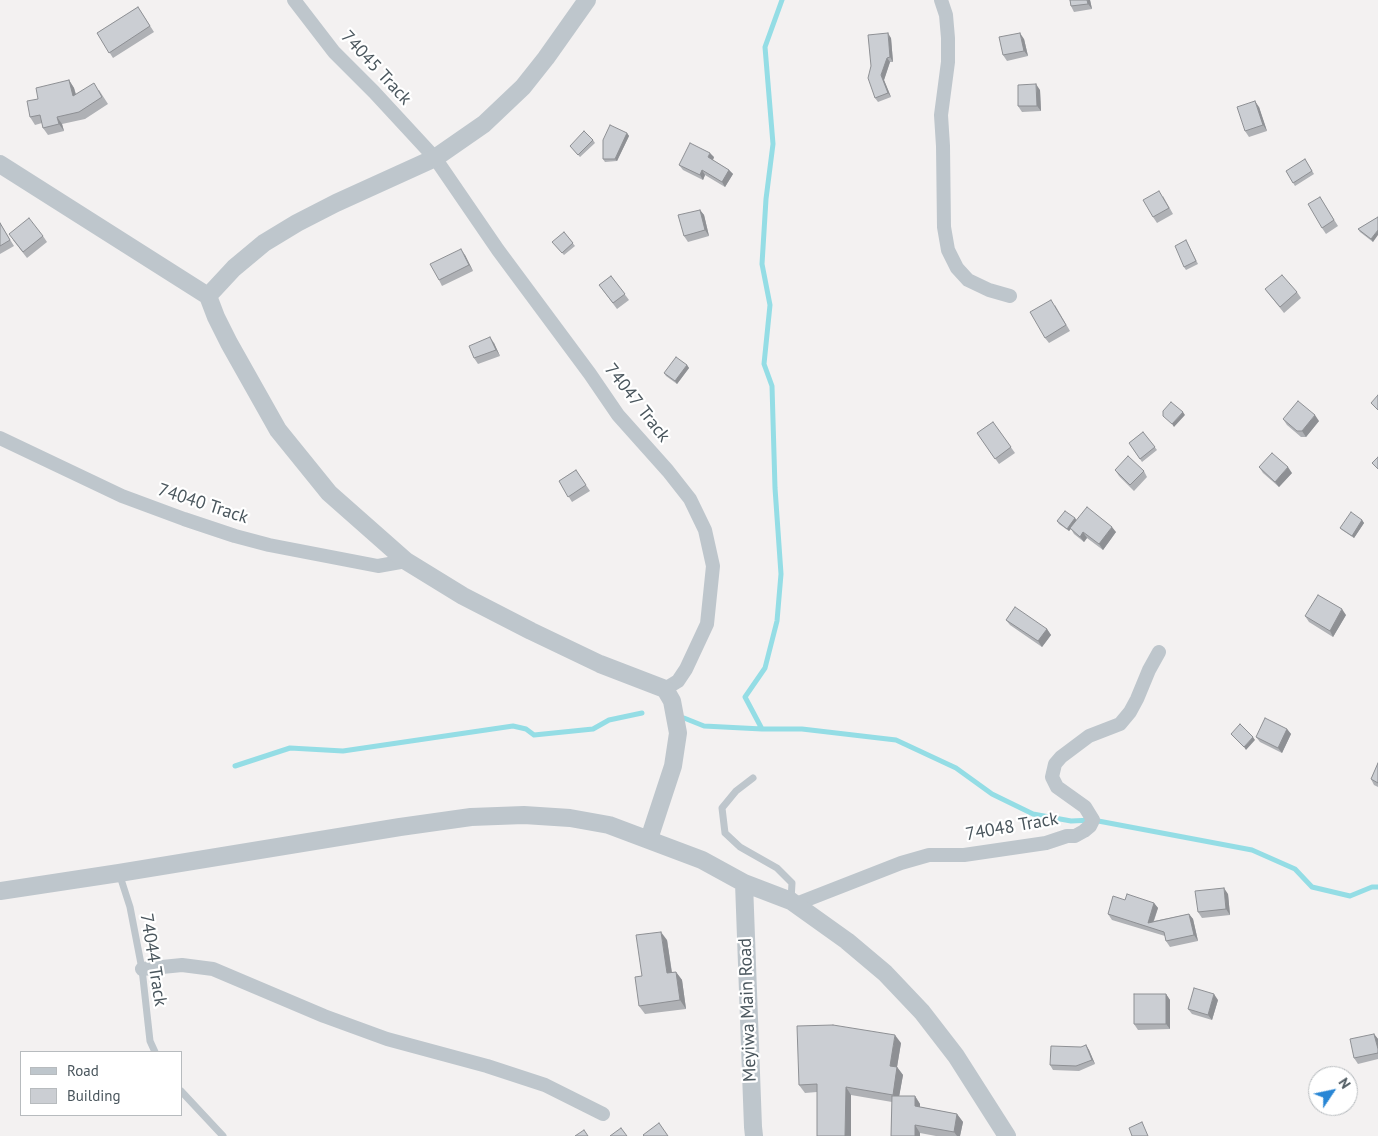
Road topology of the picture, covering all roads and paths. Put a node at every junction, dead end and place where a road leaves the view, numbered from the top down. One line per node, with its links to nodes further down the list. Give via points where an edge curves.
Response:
1 (294, 0): 4 (street, 74045 Track, via 334,52)
2 (587, 0): 4 (street, via 523,87 484,124)
3 (941, 0): 7 (street, via 948,38 941,115 944,227 948,250 968,280)
4 (435, 158): 6 (street, via 336,203 264,243); 11 (street, 74047 Track, via 618,415 690,499 705,530 713,566 706,624 686,669)
5 (0, 164): 6 (street)
6 (208, 296): 9 (street, via 229,343 278,430 329,493)
7 (1010, 296)
8 (0, 438): 9 (street, 74040 Track, via 122,496 235,536 378,566)
9 (406, 560): 11 (street, via 463,596 531,632)
10 (1159, 652): 17 (street, 74048 Track, via 1130,712 1120,724 1089,736 1056,764 1052,777 1057,787 1085,807 1093,820 1084,831 1046,843 964,855 929,856)
11 (669, 695): 13 (street, via 678,732 674,766)
12 (752, 778): 17 (lane, via 722,808 725,833 740,847 777,868 792,883)
13 (649, 839): 14 (street, via 609,825 570,818 524,815 472,817); 15 (street, via 702,860)
14 (119, 873): 16 (street); 18 (lane, 74044 Track, via 130,907)
15 (744, 883): 17 (street); 23 (street, Meyiwa Main Road)
16 (0, 890)
17 (793, 902): 24 (street, via 847,941 922,1012 956,1056)
18 (142, 969): 19 (lane, 74044 Track, via 150,1041); 21 (street, via 182,965 213,969 387,1039 546,1085)
19 (155, 1051)
20 (182, 1092): 22 (lane)
21 (602, 1114)
22 (223, 1136)
23 (754, 1136)
24 (1007, 1136)

